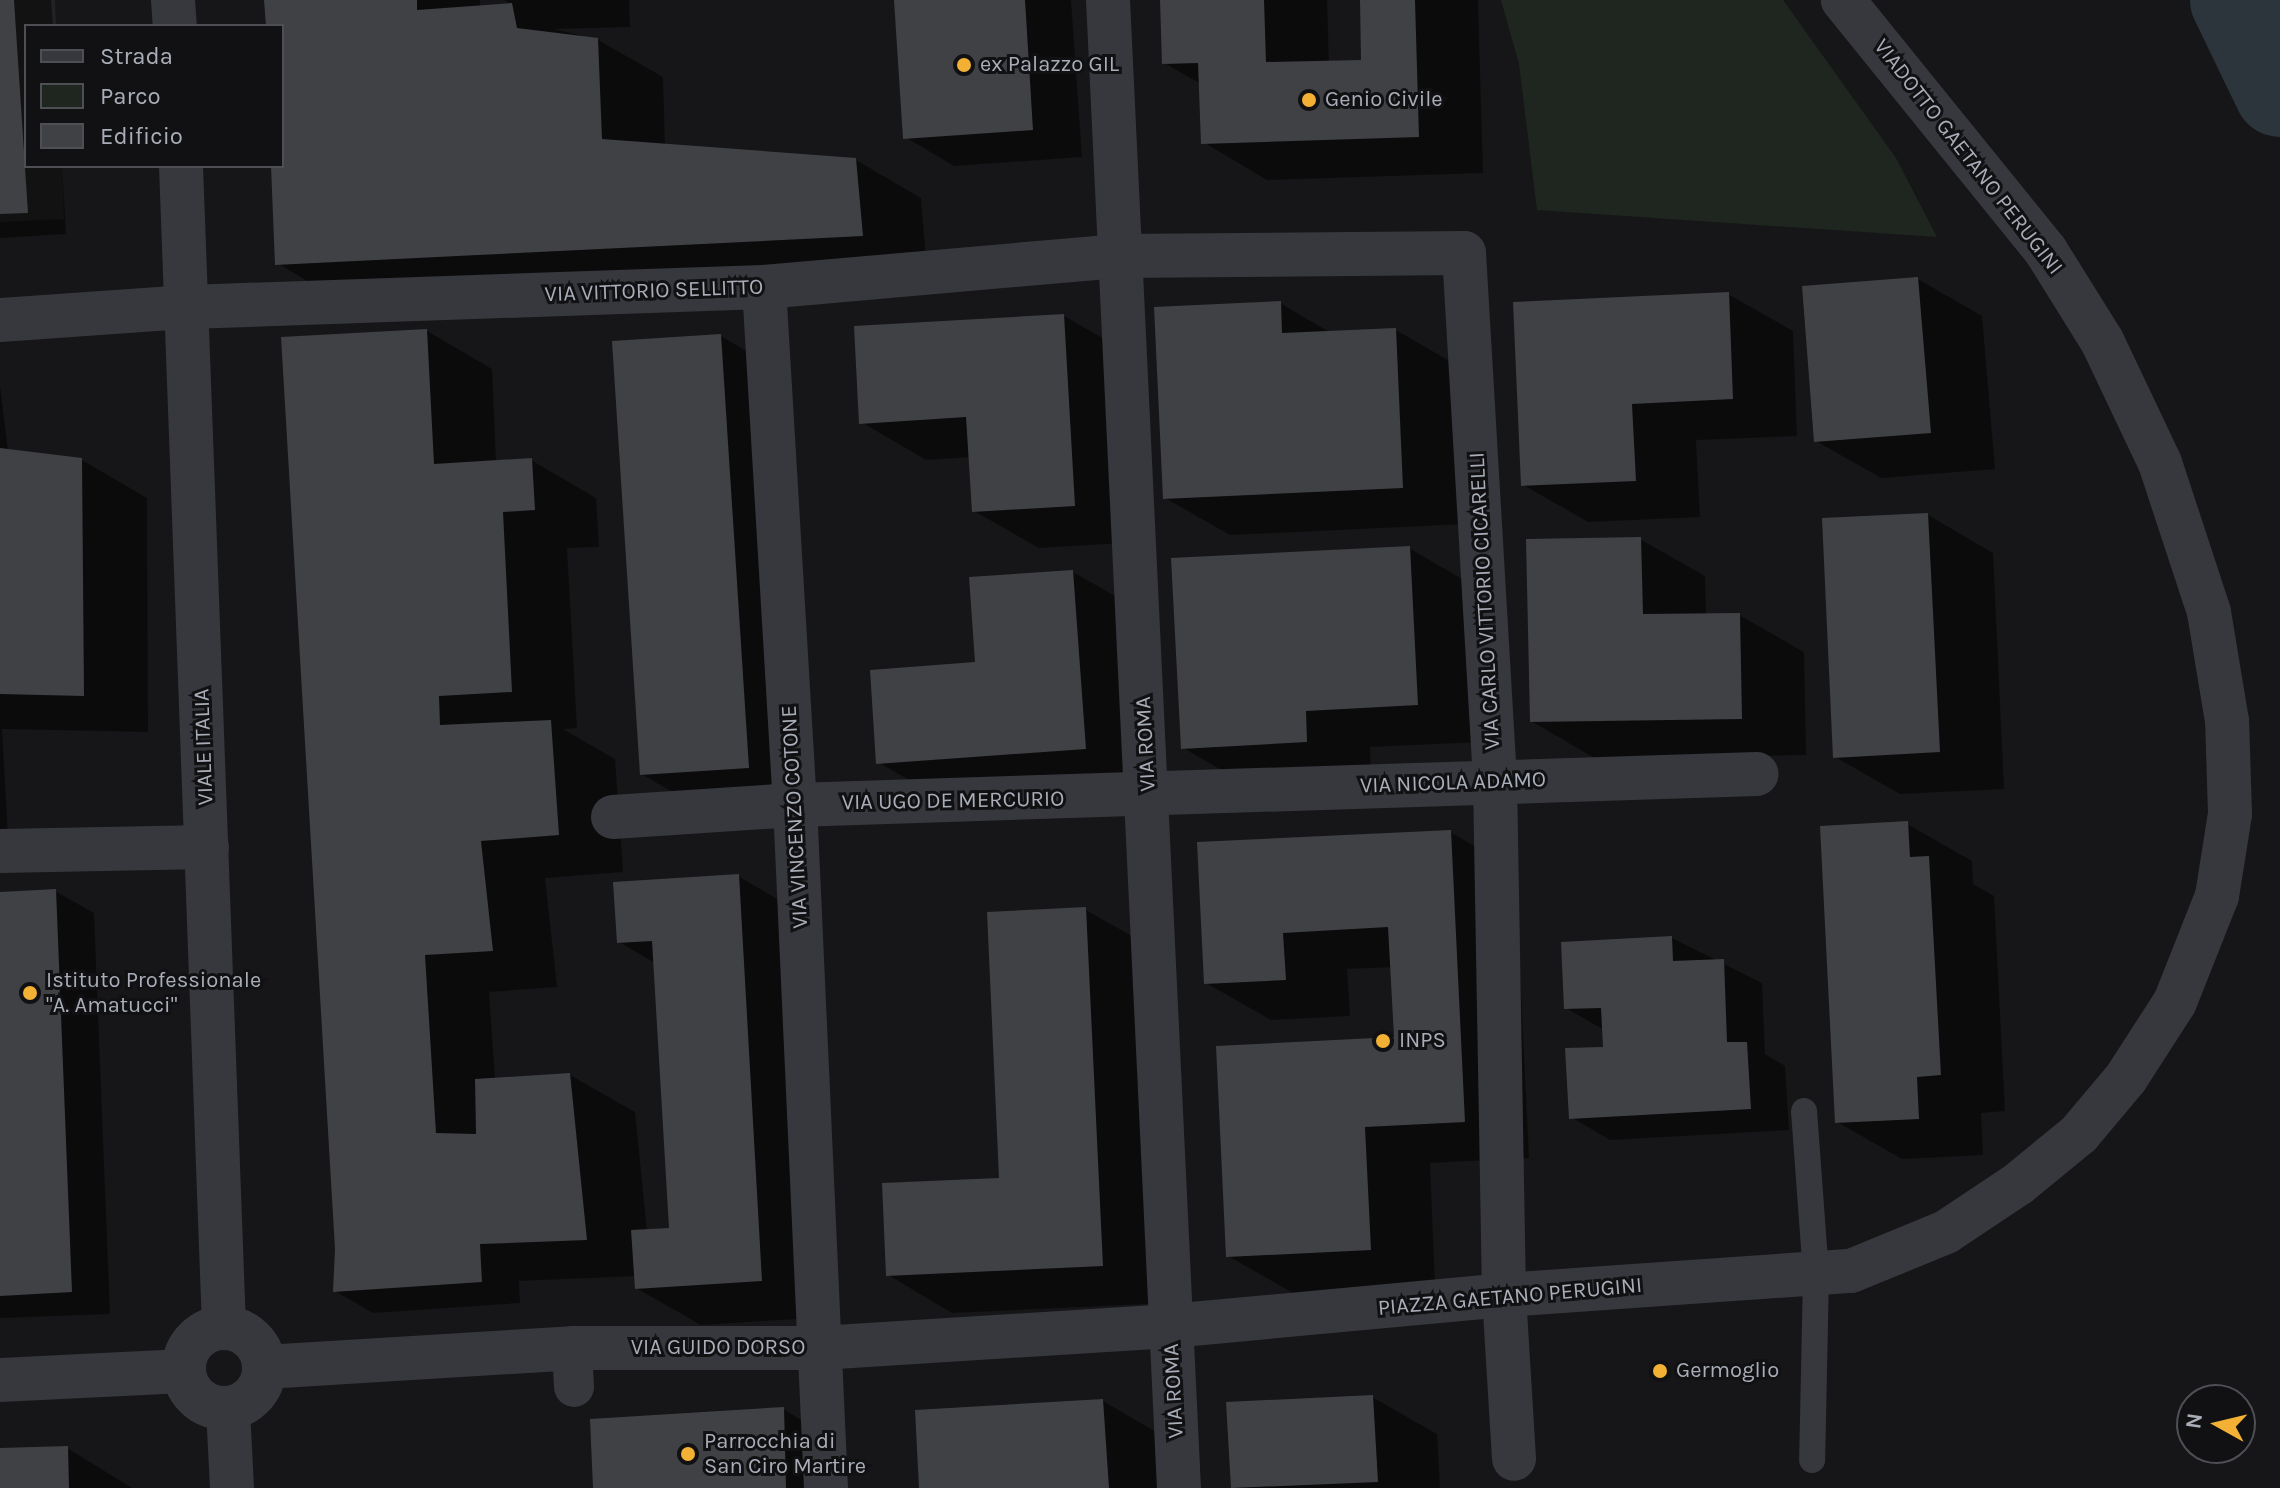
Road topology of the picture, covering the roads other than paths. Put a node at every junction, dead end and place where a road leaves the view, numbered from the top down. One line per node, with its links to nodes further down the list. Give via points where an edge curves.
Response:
1 (173, 0): 4 (street)
2 (1108, 0): 6 (street, VIA ROMA)
3 (1843, 0): 18 (street, VIADOTTO GAETANO PERUGINI, via 2046,251 2102,341 2160,463 2209,612 2227,721 2230,814 2217,896 2181,989 2126,1078 2079,1134 2018,1184 1946,1232)
4 (175, 24)
5 (181, 168): 8 (street, VIALE ITALIA)
6 (1118, 256): 7 (street, VIA VITTORIO SELLITTO); 11 (street, VIA CARLO VITTORIO CICARELLI, via 1464,253); 12 (street, VIA ROMA)
7 (764, 287): 8 (street, VIA VITTORIO SELLITTO); 13 (street, VIA VINCENZO COTONE)
8 (188, 307): 9 (street, VIA VITTORIO SELLITTO); 15 (street, VIALE ITALIA)
9 (0, 320)
10 (1757, 774): 11 (street, VIA NICOLA ADAMO)
11 (1495, 780): 12 (street, VIA NICOLA ADAMO); 19 (street, VIA CARLO VITTORIO CICARELLI)
12 (1149, 797): 13 (street, VIA UGO DE MERCURIO); 20 (street, VIA ROMA)
13 (795, 805): 14 (street, VIA UGO DE MERCURIO); 22 (street, VIA VINCENZO COTONE)
14 (613, 817)
15 (207, 847): 16 (street); 21 (street, VIALE ITALIA)
16 (0, 851)
17 (1804, 1111): 18 (lane)
18 (1833, 1273): 19 (street, PIAZZA GAETANO PERUGINI); 28 (lane)
19 (1504, 1295): 20 (street, PIAZZA GAETANO PERUGINI); 27 (street, VIA CARLO VITTORIO CICARELLI)
20 (1170, 1326): 22 (street, VIA GUIDO DORSO); 31 (street, VIA ROMA)
21 (224, 1328): 23 (street, via 248,1335); 24 (street, via 200,1336 191,1346)
22 (820, 1348): 23 (street, VIA GUIDO DORSO, via 573,1368); 30 (street, VIA VINCENZO COTONE)
23 (265, 1367): 26 (street, via 250,1399)
24 (184, 1371): 25 (street); 26 (street, via 193,1395)
25 (0, 1380)
26 (228, 1409): 29 (street)
27 (1514, 1459)
28 (1812, 1460)
29 (232, 1488)
30 (826, 1488)
31 (1179, 1488)

